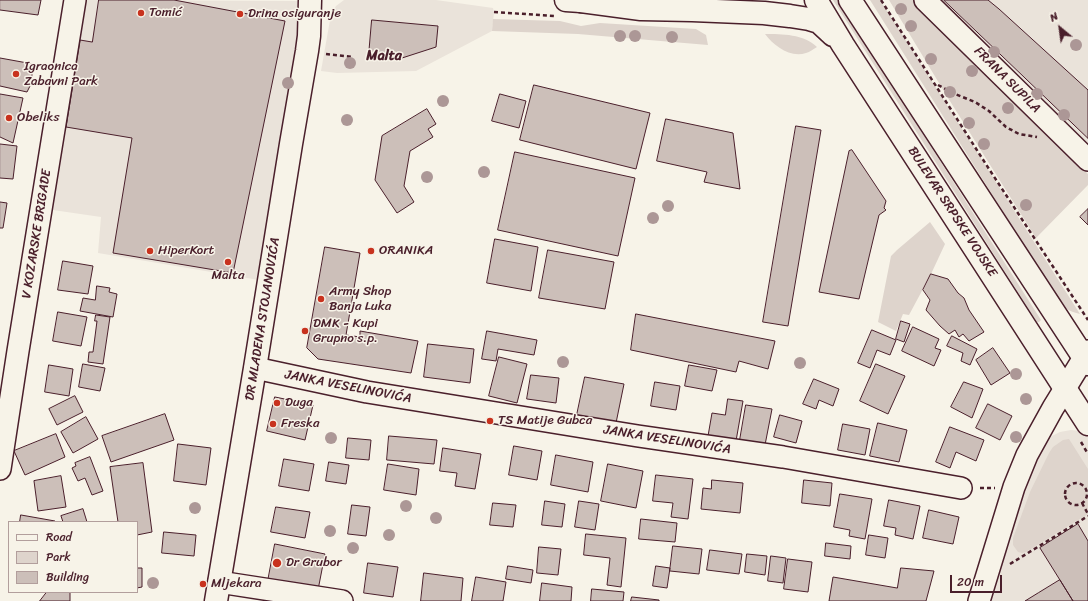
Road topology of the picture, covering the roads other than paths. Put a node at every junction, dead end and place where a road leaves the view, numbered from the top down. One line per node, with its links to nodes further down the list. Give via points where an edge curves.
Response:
1 (75, 0): 15 (street, V KOZARSKE BRIGADE)
2 (310, 0): 8 (main road, DR MLADENA STOJANOVIĆA)
3 (324, 0): 8 (main road, DR MLADENA STOJANOVIĆA)
4 (580, 0): 9 (main road, via 641,9 764,13 810,19 819,22)
5 (816, 0): 9 (main road, BULEVAR SRPSKE VOJSKE)
6 (850, 0): 11 (main road)
7 (925, 0): 10 (street, FRANA SUPILA)
8 (309, 36): 12 (main road, DR MLADENA STOJANOVIĆA)
9 (842, 45): 13 (main road, BULEVAR SRPSKE VOJSKE)
10 (1088, 160)
11 (1087, 358): 13 (street)
12 (255, 368): 16 (street, JANKA VESELINOVIĆA, via 367,392 784,457); 17 (main road, DR MLADENA STOJANOVIĆA)
13 (1065, 388): 14 (main road, BULEVAR SRPSKE VOJSKE); 19 (street, via 1027,455 1014,487)
14 (1088, 424)
15 (0, 469)
16 (962, 488)
17 (217, 592): 18 (street)
18 (342, 601)
19 (979, 601)

